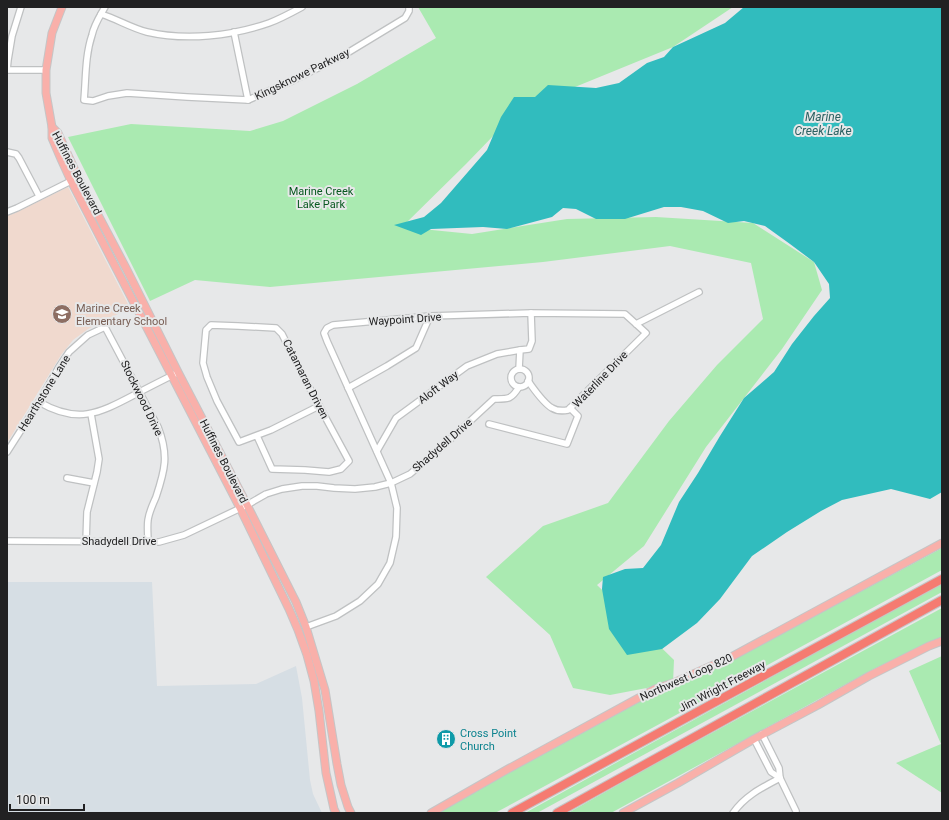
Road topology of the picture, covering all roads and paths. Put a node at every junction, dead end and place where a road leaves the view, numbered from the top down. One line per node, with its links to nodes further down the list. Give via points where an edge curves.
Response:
1 (21, 7): 8 (street, via 12,36)
2 (62, 7): 9 (main road, Huffines Boulevard, via 52,33)
3 (105, 7): 6 (street)
4 (302, 7): 7 (street, via 270,23)
5 (409, 7): 10 (street, Kingsknowe Parkway, via 405,18 344,55)
6 (101, 14): 7 (street, via 135,28 159,34 192,37); 10 (street, Kingsknowe Parkway, via 90,43 84,100 93,101 127,93)
7 (234, 32): 10 (street)
8 (7, 70): 9 (street)
9 (46, 70): 11 (main road, Huffines Boulevard, via 46,93)
10 (248, 100)
11 (52, 127): 13 (main road, Huffines Boulevard, via 58,133); 14 (main road, Huffines Boulevard, via 52,138)
12 (7, 152): 15 (street, via 16,154 19,158)
13 (78, 177): 14 (street); 17 (main road, Huffines Boulevard)
14 (71, 181): 15 (street); 18 (main road, Huffines Boulevard)
15 (39, 196): 16 (street)
16 (7, 212)
17 (126, 268): 18 (street); 28 (main road, Huffines Boulevard)
18 (118, 272): 29 (main road, Huffines Boulevard)
19 (699, 292): 22 (street)
20 (531, 313): 21 (street, Waypoint Drive); 22 (street, Waypoint Drive, via 625,314); 25 (street, via 532,341 529,348)
21 (430, 316): 32 (street, via 416,348); 32 (street, Waypoint Drive, via 333,325 327,328 324,333)
22 (636, 324): 24 (street, Waypoint Drive)
23 (105, 327): 33 (street, Stockwood Drive); 34 (street, Hearthstone Lane, via 88,335 69,352)
24 (646, 333): 36 (street, Waterline Drive)
25 (520, 350): 27 (street); 40 (street, Aloft Way, via 497,354 467,366 396,418)
26 (203, 363): 35 (street, Catamaran Driven, via 206,330 211,325 276,328 282,334); 39 (street, Huffines Boulevard, via 217,401 239,442)
27 (519, 369): 30 (street, via 526,373); 31 (street, via 513,372 511,377 512,383)
28 (178, 372): 29 (street); 45 (main road, Huffines Boulevard)
29 (171, 376): 33 (street); 46 (main road, Huffines Boulevard)
30 (528, 381): 31 (street, via 525,386); 36 (street, via 552,408 560,411)
31 (519, 387): 44 (street, Shadydell Drive, via 508,399 494,399 410,474)
32 (348, 388): 40 (street, Waypoint Drive)
33 (140, 392): 37 (street); 49 (street, Stockwood Drive, via 158,427 165,450 163,477 149,514)
34 (39, 402): 37 (street, via 67,413); 41 (street, Hearthstone Lane)
35 (319, 406): 39 (street); 39 (street, Catamaran Driven, via 349,461 341,469 329,472 272,469)
36 (570, 408): 38 (street, Waterline Drive, via 578,416 567,444)
37 (91, 414): 43 (street, via 99,459)
38 (489, 424)
39 (257, 436)
40 (376, 451): 44 (street, Waypoint Drive)
41 (7, 452)
42 (66, 478): 43 (street)
43 (94, 482): 48 (street, via 87,512)
44 (390, 483): 45 (street, Shadydell Drive, via 355,489 302,486 282,489 266,494); 53 (street, Waypoint Drive, via 397,508 396,537 390,563 383,576 360,601 336,616)
45 (247, 505): 46 (street, Shadydell Drive); 53 (main road, Huffines Boulevard, via 293,594)
46 (240, 508): 49 (street, Shadydell Drive, via 184,535 159,542); 54 (main road, Huffines Boulevard)
47 (7, 541): 48 (street, Shadydell Drive)
48 (86, 542): 49 (street, Shadydell Drive)
49 (148, 542)
50 (942, 543): 64 (main road, Northwest Loop 820, via 733,656 655,689)
51 (942, 578): 65 (highway, Jim Wright Freeway)
52 (942, 600): 66 (highway)
53 (306, 627): 54 (main road); 58 (main road, Huffines Boulevard, via 325,690)
54 (298, 630): 59 (main road, Huffines Boulevard, via 314,681)
55 (942, 641): 56 (main road, via 869,676)
56 (762, 734): 57 (main road); 60 (street, via 779,768)
57 (754, 739): 60 (street, via 771,772); 67 (main road)
58 (337, 764): 59 (main road); 63 (main road, Huffines Boulevard)
59 (325, 766): 62 (main road, Huffines Boulevard)
60 (780, 778): 61 (street); 68 (street, via 754,791)
61 (796, 811)
62 (336, 813)
63 (351, 813)
64 (431, 813)
65 (512, 813)
66 (556, 813)
67 (623, 813)
68 (732, 813)

